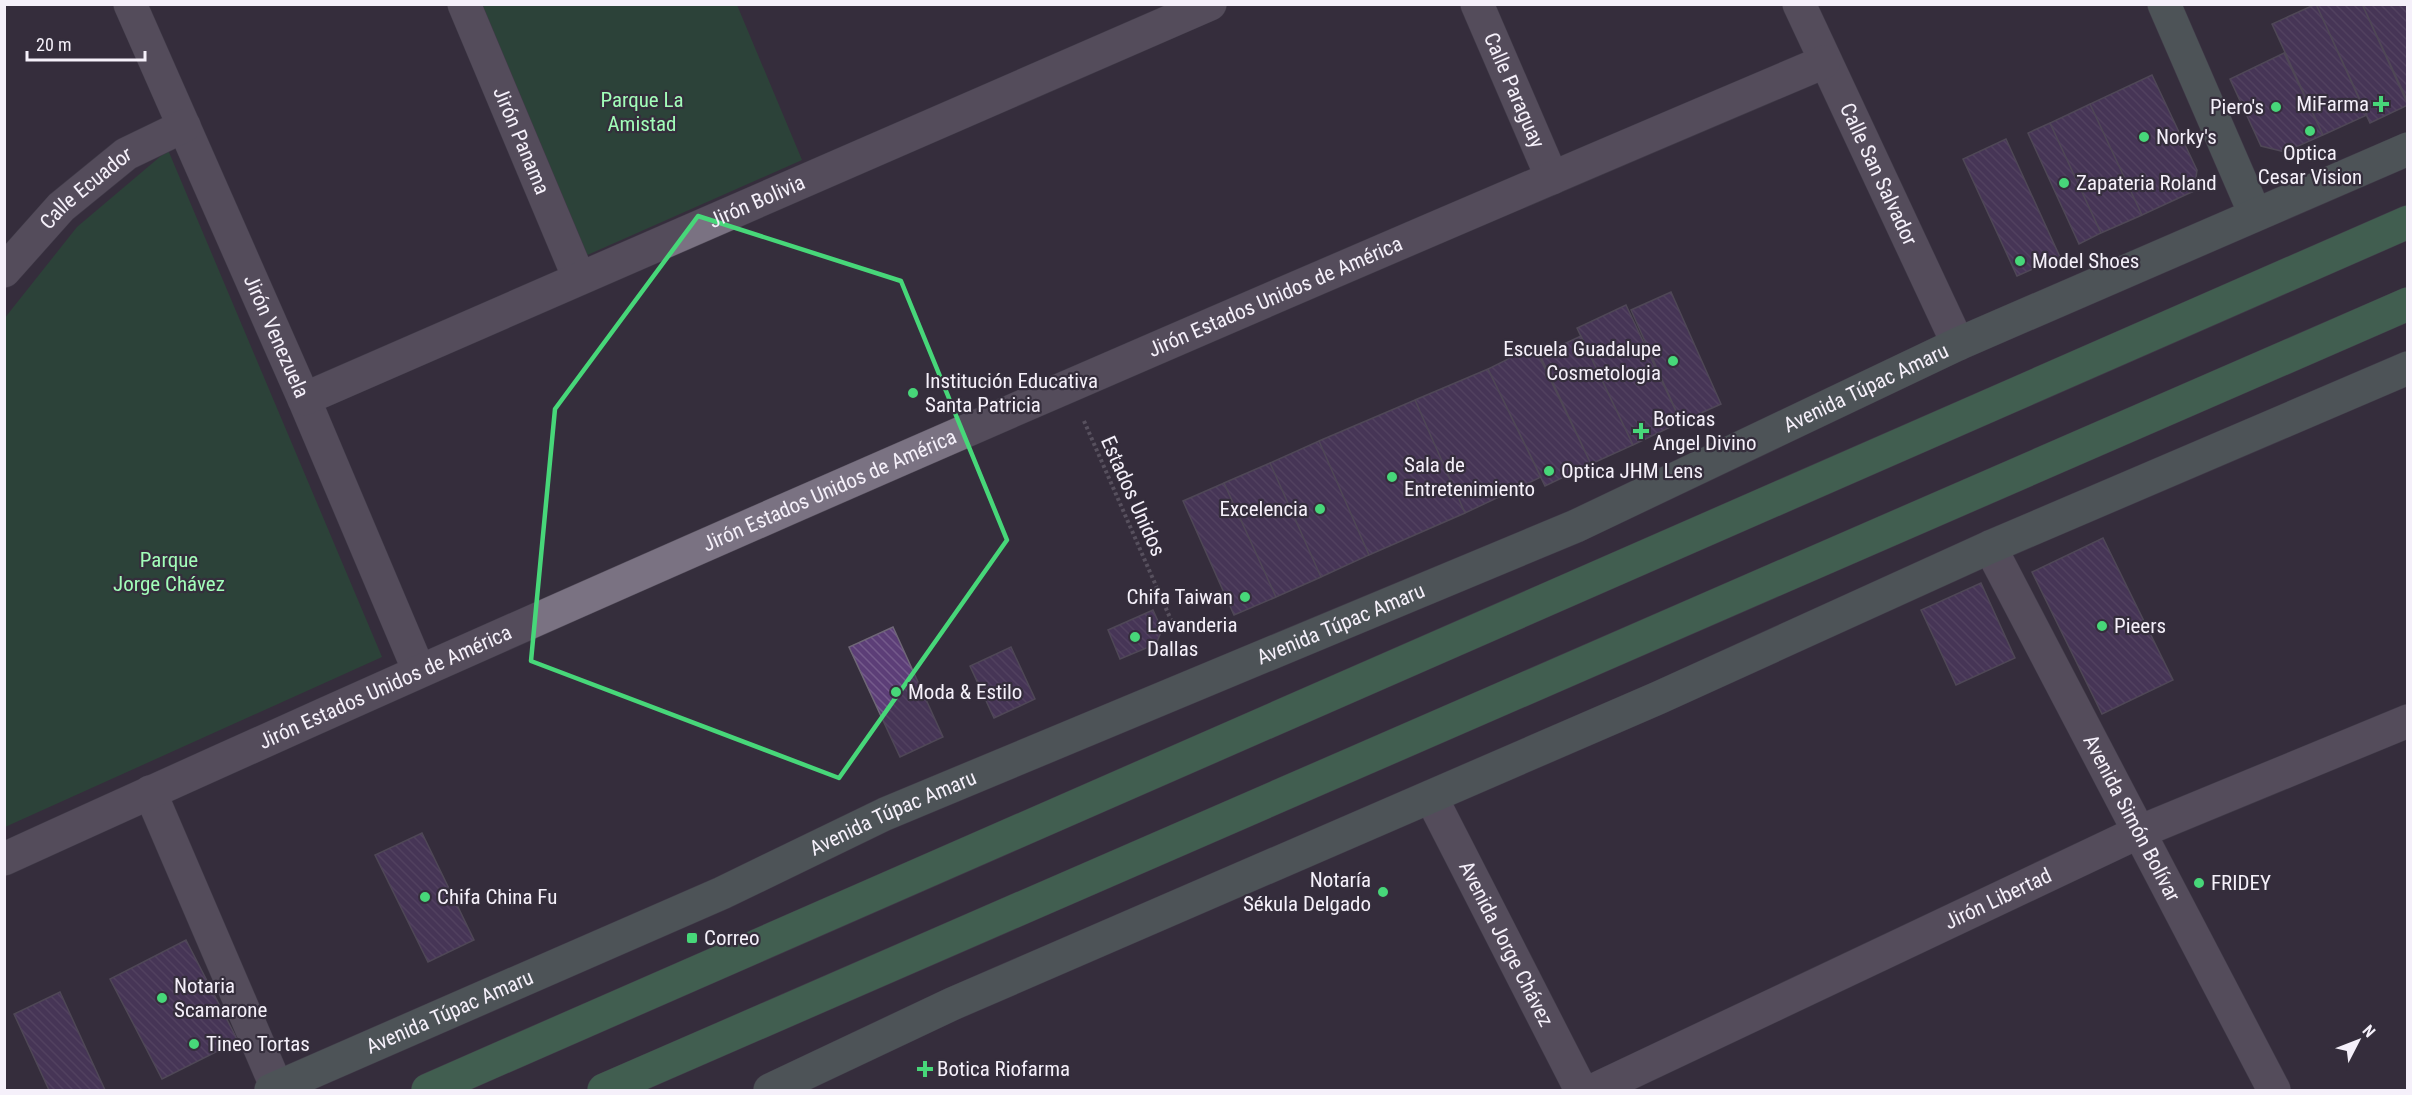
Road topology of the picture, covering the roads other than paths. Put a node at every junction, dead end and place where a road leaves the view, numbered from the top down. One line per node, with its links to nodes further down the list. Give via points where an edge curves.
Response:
1 (130, 4): 8 (street, Jirón Venezuela)
2 (464, 4): 14 (street, Jirón Panama)
3 (1210, 4): 14 (street, Jirón Bolivia)
4 (1477, 4): 10 (street, Calle Paraguay)
5 (1799, 4): 7 (street, Calle San Salvador)
6 (2164, 4): 11 (main road)
7 (1824, 62): 10 (street, Jirón Estados Unidos de América); 16 (street, Calle San Salvador)
8 (184, 126): 13 (street, Calle Ecuador, via 126,154 61,207); 18 (street, Jirón Venezuela)
9 (2408, 148): 11 (main road, Avenida Túpac Amaru)
10 (1552, 178): 20 (street, Jirón Estados Unidos de América, via 1068,384)
11 (2255, 214): 16 (main road, Avenida Túpac Amaru)
12 (2408, 222): 27 (highway)
13 (4, 271)
14 (579, 279): 18 (street, Jirón Bolivia)
15 (2408, 304): 28 (highway)
16 (1958, 344): 26 (main road, Avenida Túpac Amaru, via 1576,526 885,814 722,893)
17 (2408, 368): 19 (main road)
18 (304, 399): 20 (street, Jirón Venezuela)
19 (1990, 547): 23 (main road); 24 (street, Avenida Simón Bolívar)
20 (419, 671): 22 (street, Jirón Estados Unidos de América)
21 (2408, 721): 24 (street, Jirón Libertad)
22 (150, 792): 25 (street, Jirón Estados Unidos de América); 26 (street)
23 (1431, 797): 29 (main road, via 952,1004); 30 (street, Avenida Jorge Chávez)
24 (2139, 832): 31 (street, Jirón Libertad); 32 (street, Avenida Simón Bolívar)
25 (4, 859)
26 (274, 1089)
27 (428, 1090)
28 (604, 1090)
29 (770, 1090)
30 (1581, 1090)
31 (1594, 1090)
32 (2274, 1090)

